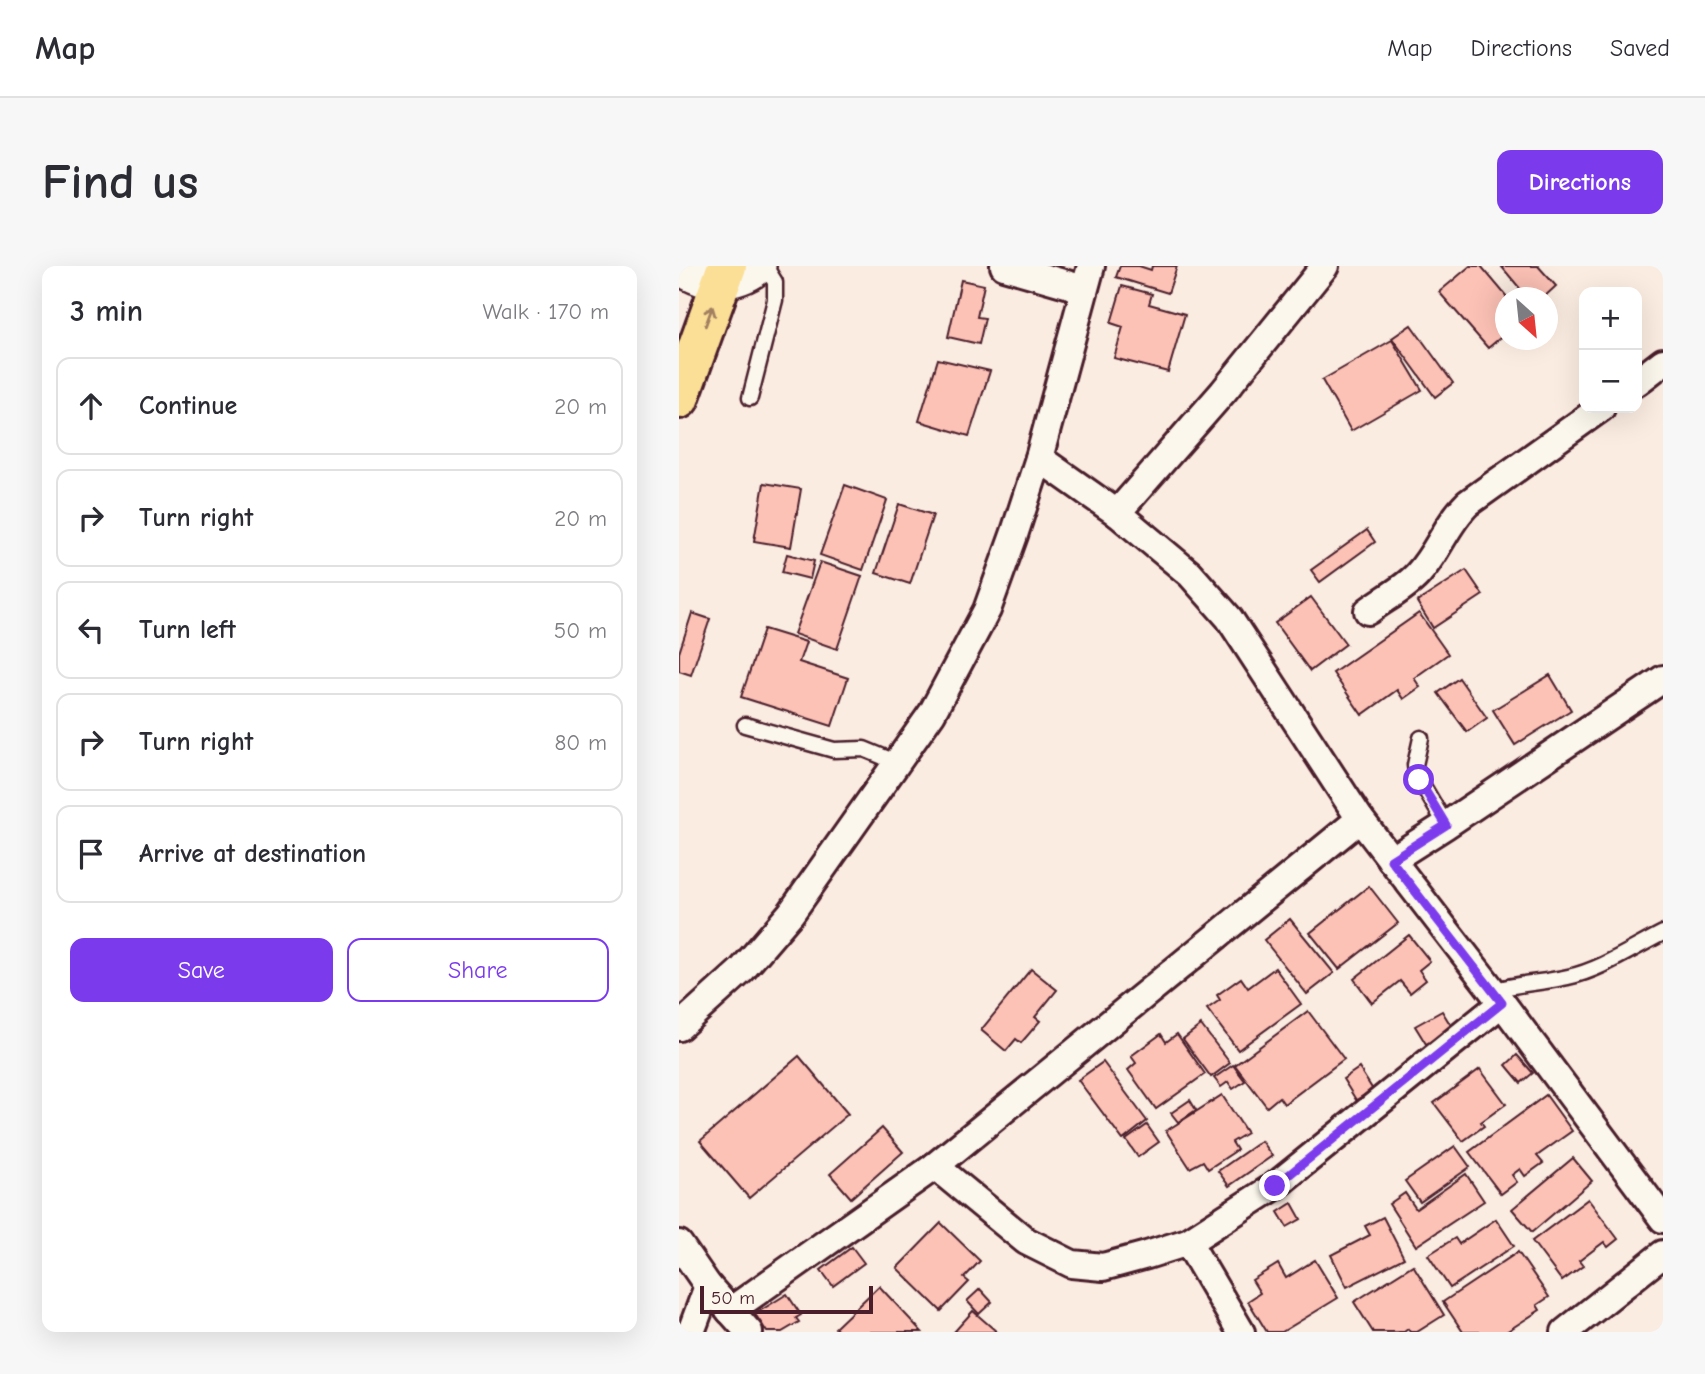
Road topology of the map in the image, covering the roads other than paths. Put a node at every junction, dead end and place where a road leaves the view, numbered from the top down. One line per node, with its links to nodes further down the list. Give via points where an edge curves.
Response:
1 (682, 266): 6 (street, via 710,280)
2 (757, 266): 6 (street, via 747,274)
3 (765, 266): 10 (lane, via 775,282 775,300)
4 (1004, 266): 7 (street)
5 (1325, 266): 14 (street)
6 (725, 273): 11 (highway, one-way to 6)
7 (1088, 278): 13 (street)
8 (1663, 362): 9 (street)
9 (1642, 378)
10 (750, 398)
11 (679, 399)
12 (1594, 413): 15 (street, via 1468,503 1454,516 1417,575)
13 (1039, 458): 14 (street); 19 (street, via 987,610 932,713)
14 (1117, 513): 20 (street, via 1190,574 1229,618)
15 (1368, 611)
16 (1663, 679): 21 (street)
17 (745, 725): 19 (lane, via 834,750 864,749)
18 (1421, 738): 21 (lane, via 1416,774)
19 (898, 763): 25 (street, via 791,913 742,970)
20 (1360, 819): 22 (street); 26 (street)
21 (1446, 825): 22 (street)
22 (1391, 860): 24 (street)
23 (1663, 933): 24 (lane, via 1570,977 1512,985)
24 (1497, 997): 27 (street); 28 (street, via 1275,1186)
25 (679, 1027)
26 (935, 1166): 28 (street, via 1027,1241 1072,1264 1103,1267); 32 (street)
27 (1663, 1219)
28 (1188, 1242): 35 (street)
29 (679, 1244): 31 (street)
30 (1663, 1254): 36 (street)
31 (708, 1286): 32 (street); 33 (street)
32 (730, 1311): 34 (street)
33 (691, 1332)
34 (749, 1332)
35 (1241, 1332)
36 (1565, 1332)

